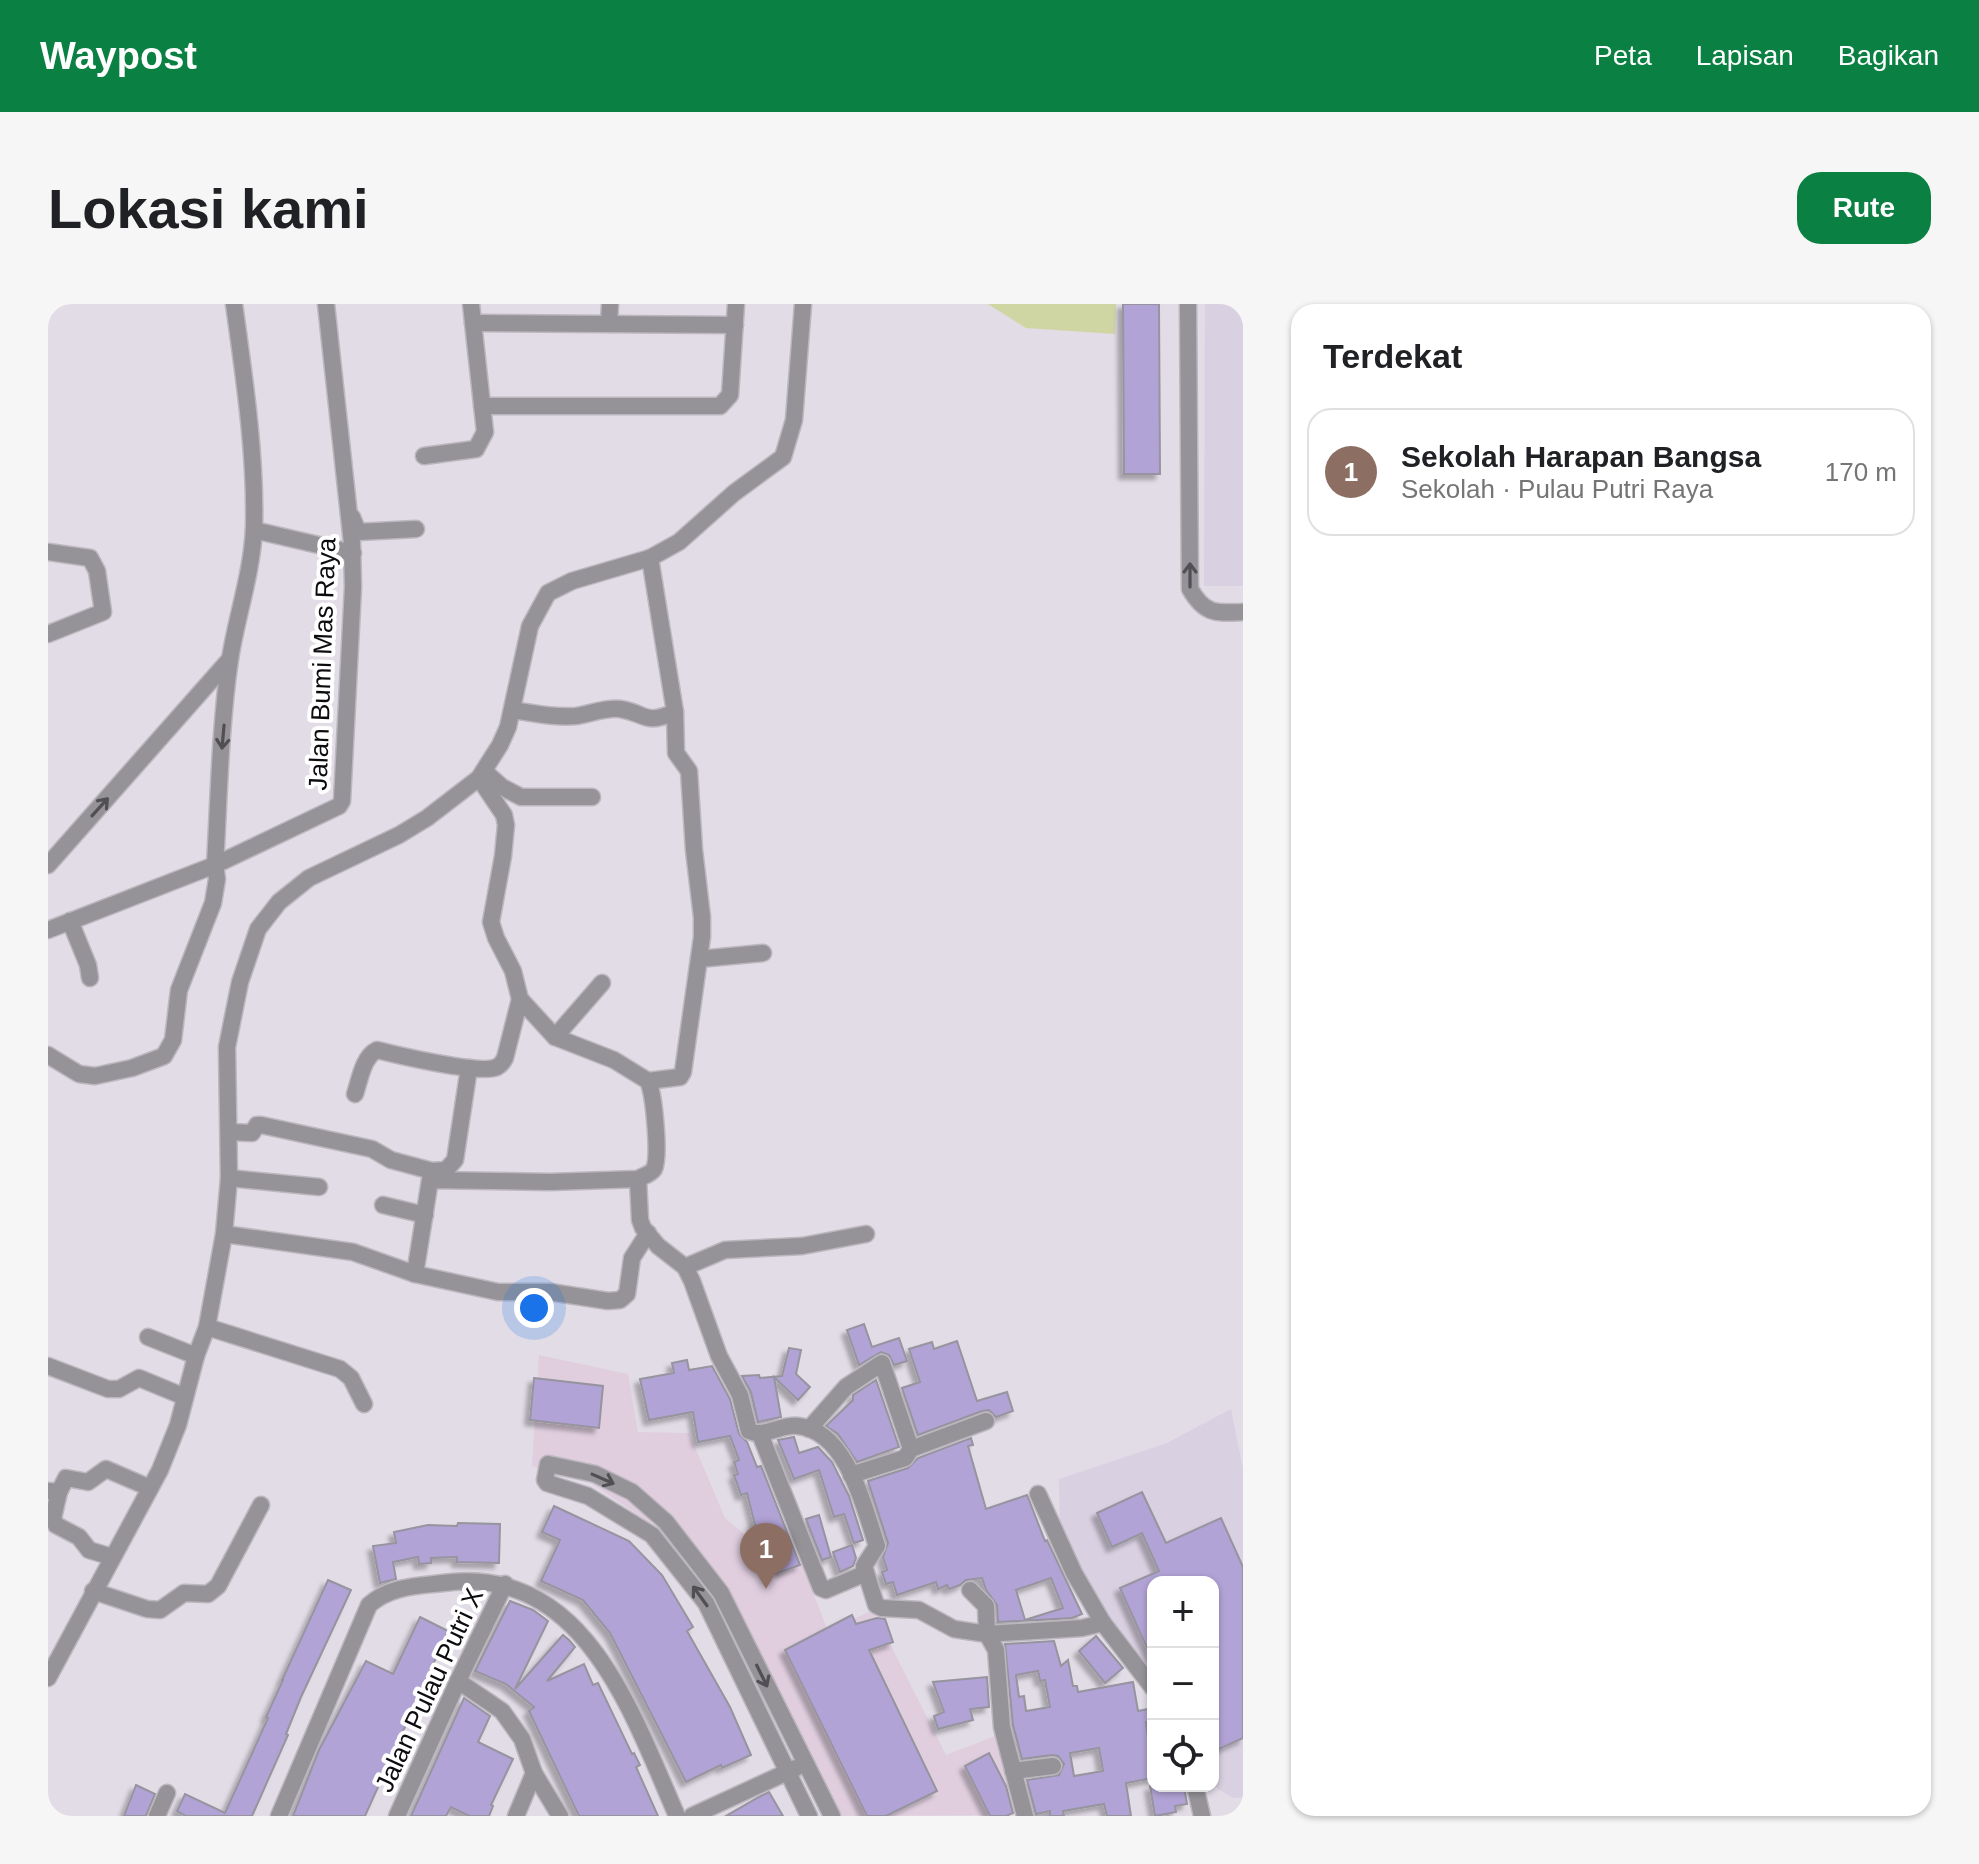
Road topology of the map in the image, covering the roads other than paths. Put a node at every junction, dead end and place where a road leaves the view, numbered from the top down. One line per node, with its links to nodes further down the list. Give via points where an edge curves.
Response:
1 (234, 304): 14 (street)
2 (326, 304): 15 (street, Jalan Bumi Mas Raya)
3 (471, 304): 8 (street)
4 (610, 304): 9 (street)
5 (736, 304): 10 (street)
6 (803, 304): 17 (street, via 794,420 783,457 679,542)
7 (1188, 304): 18 (street, one-way to 7, via 1213,613 1190,589)
8 (473, 323): 9 (street); 11 (street)
9 (609, 324): 10 (street)
10 (735, 325): 11 (street, via 730,395 720,406)
11 (482, 406): 12 (street, via 485,432 476,449)
12 (424, 456)
13 (416, 529): 15 (street)
14 (254, 530): 15 (street); 20 (street)
15 (354, 542): 26 (street, Jalan Bumi Mas Raya, via 342,801)
16 (48, 552): 19 (street, via 90,558 103,612)
17 (650, 558): 21 (street, via 548,593 530,626); 22 (street)
18 (1243, 612)
19 (48, 634)
20 (230, 659): 25 (street, one-way to 20); 26 (street, one-way to 26)
21 (512, 710): 22 (street, via 576,716 621,709 654,719); 23 (street)
22 (675, 712): 30 (street, via 676,753 689,771 702,917)
23 (482, 774): 24 (street, via 521,797); 33 (street, via 506,825 491,922); 39 (street, via 399,835 309,878 279,902 258,929 227,1047)
24 (592, 797)
25 (48, 865)
26 (215, 865): 27 (street, Jalan Bumi Mas Raya); 35 (street, via 213,903 183,977 173,1040 164,1056 95,1076 79,1074)
27 (70, 921): 28 (street, Jalan Bumi Mas Raya); 31 (street)
28 (48, 930)
29 (763, 953): 30 (street)
30 (699, 959): 37 (street, via 683,1072 680,1077)
31 (90, 978)
32 (602, 983): 34 (street)
33 (520, 999): 34 (street); 36 (street, via 500,1066)
34 (555, 1037): 37 (street, via 614,1060)
35 (48, 1055)
36 (469, 1068): 38 (street, via 372,1051); 40 (street, via 455,1160)
37 (648, 1081): 42 (street, via 656,1161 649,1174)
38 (355, 1094)
39 (229, 1132): 40 (street, via 252,1133 261,1125 372,1149); 41 (street)
40 (431, 1175): 42 (street, via 550,1182); 45 (street)
41 (229, 1178): 43 (street); 47 (street)
42 (638, 1179): 46 (street, via 640,1220)
43 (319, 1187)
44 (383, 1205): 45 (street)
45 (425, 1215): 50 (street)
46 (648, 1233): 49 (street); 50 (street, via 632,1258 627,1294 620,1300 498,1292)
47 (224, 1234): 50 (street, via 353,1252); 51 (street)
48 (866, 1234): 49 (street, via 802,1246 725,1250)
49 (685, 1267): 59 (street, via 740,1395 749,1431)
50 (415, 1274)
51 (207, 1327): 53 (street); 56 (street, via 340,1369)
52 (148, 1337): 53 (street)
53 (196, 1356): 55 (street)
54 (48, 1366): 55 (street, via 108,1389 139,1378)
55 (185, 1397): 62 (street)
56 (364, 1404)
57 (986, 1421): 60 (street)
58 (809, 1429): 59 (street, via 787,1426); 60 (street, via 846,1387 882,1363); 61 (street, via 838,1451)
59 (760, 1434): 69 (street, via 821,1588)
60 (911, 1449): 61 (street, via 905,1458)
61 (851, 1475): 69 (street, via 877,1546 865,1564)
62 (150, 1488): 63 (street, via 106,1469 88,1482 66,1478); 68 (street)
63 (54, 1492): 68 (street, via 56,1525 79,1537 89,1550)
64 (1038, 1494): 73 (street)
65 (261, 1505): 72 (street, via 223,1578 208,1594 184,1593 160,1610)
66 (666, 1522): 67 (street); 67 (street, one-way to 66, via 588,1496 547,1483 548,1464 595,1474 632,1492); 78 (street, one-way to 78, via 721,1593)
67 (652, 1535): 82 (street, one-way to 67, via 706,1603)
68 (112, 1557): 72 (street)
69 (866, 1573): 74 (street, via 878,1607 919,1610 954,1629)
70 (505, 1584): 77 (street, Jalan Pulau Putri X); 86 (street, via 470,1579 393,1590 369,1605); 90 (street, via 553,1608 592,1647 627,1701)
71 (970, 1590): 74 (street, via 986,1606)
72 (93, 1591): 75 (street)
73 (1103, 1623): 74 (street); 76 (street)
74 (987, 1634): 80 (street, via 996,1650 1002,1727)
75 (50, 1671)
76 (1147, 1680)
77 (458, 1681): 81 (street, via 502,1711 522,1739); 87 (street, Jalan Pulau Putri X)
78 (804, 1764): 82 (street); 93 (street)
79 (1053, 1766): 80 (street)
80 (1013, 1771): 94 (street)
81 (534, 1773): 88 (street); 89 (street)
82 (787, 1773): 91 (street); 92 (street)
83 (1196, 1792): 95 (street)
84 (167, 1793): 85 (street)
85 (157, 1816)
86 (279, 1816)
87 (397, 1816)
88 (516, 1816)
89 (560, 1816)
90 (677, 1816)
91 (692, 1816)
92 (809, 1816)
93 (832, 1816)
94 (1025, 1816)
95 (1202, 1816)

